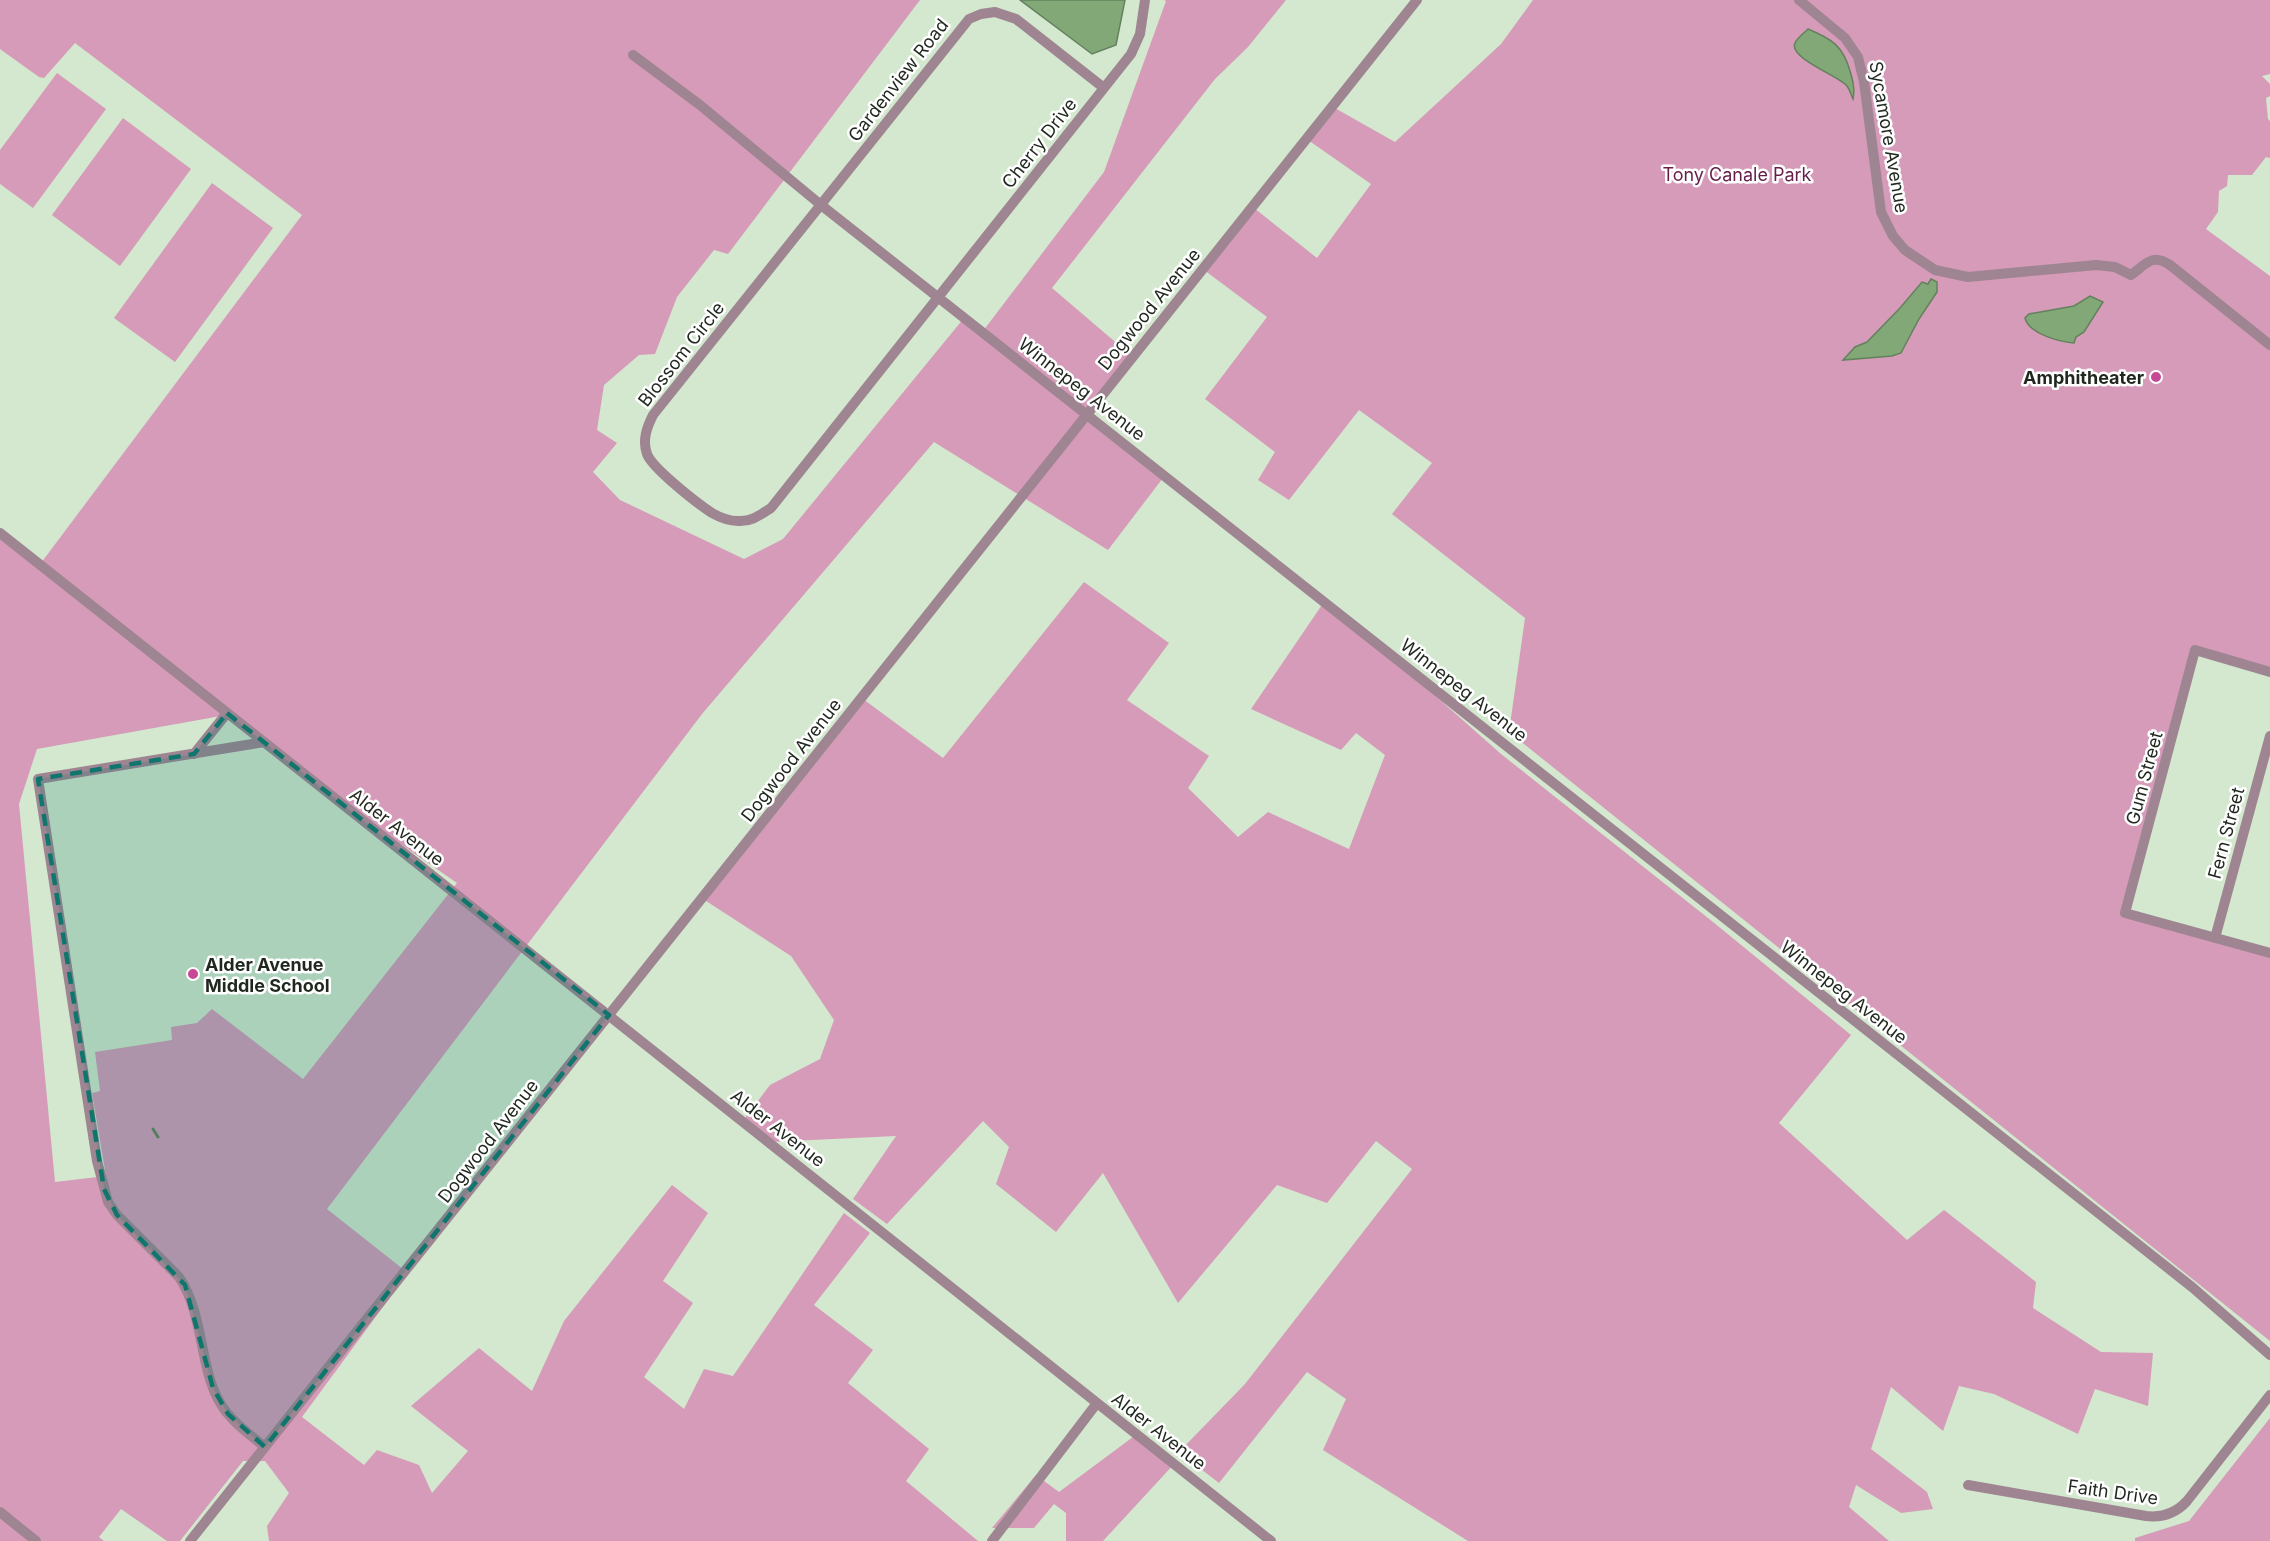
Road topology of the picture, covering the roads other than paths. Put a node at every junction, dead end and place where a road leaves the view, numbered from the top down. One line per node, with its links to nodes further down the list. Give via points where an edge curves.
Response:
1 (1145, 0): 5 (street, Cherry Drive, via 1137,44)
2 (1417, 0): 9 (street, Dogwood Avenue)
3 (1799, 0): 8 (street, Sycamore Avenue, via 1845,38 1858,57 1881,212 1897,242 1915,258 1939,272 1968,277 2096,265 2115,267 2131,275 2158,259)
4 (633, 55): 6 (street, Winnepeg Avenue)
5 (1104, 88): 6 (street, Gardenview Road, via 1017,19 994,12 981,14 959,29); 7 (street, Cherry Drive)
6 (821, 204): 7 (street, Winnepeg Avenue); 7 (street, Blossom Circle, via 648,424 648,457 711,512 738,521 754,519 771,508)
7 (938, 297): 9 (street, Winnepeg Avenue)
8 (2270, 345)
9 (1087, 414): 18 (street, Dogwood Avenue); 19 (street, Winnepeg Avenue, via 2192,1287)
10 (0, 533): 12 (street, Alder Avenue)
11 (2270, 672): 16 (street, Gum Street, via 2195,650 2125,913)
12 (227, 712): 14 (street, Alder Avenue); 15 (street)
13 (2270, 736): 16 (street, Fern Street)
14 (264, 742): 15 (street); 18 (street, Alder Avenue)
15 (194, 754): 22 (street, via 38,779 97,1161 108,1202 128,1228 185,1285 217,1399)
16 (2215, 938): 17 (street)
17 (2270, 952)
18 (609, 1015): 21 (street, Alder Avenue); 22 (street, Dogwood Avenue)
19 (2270, 1356)
20 (2270, 1395): 23 (street, Faith Drive, via 2187,1502 2162,1516)
21 (1097, 1403): 27 (street); 28 (street, Alder Avenue)
22 (265, 1448): 26 (street, Dogwood Avenue)
23 (1968, 1485)
24 (0, 1512): 25 (street)
25 (36, 1541)
26 (190, 1541)
27 (992, 1541)
28 (1272, 1541)

